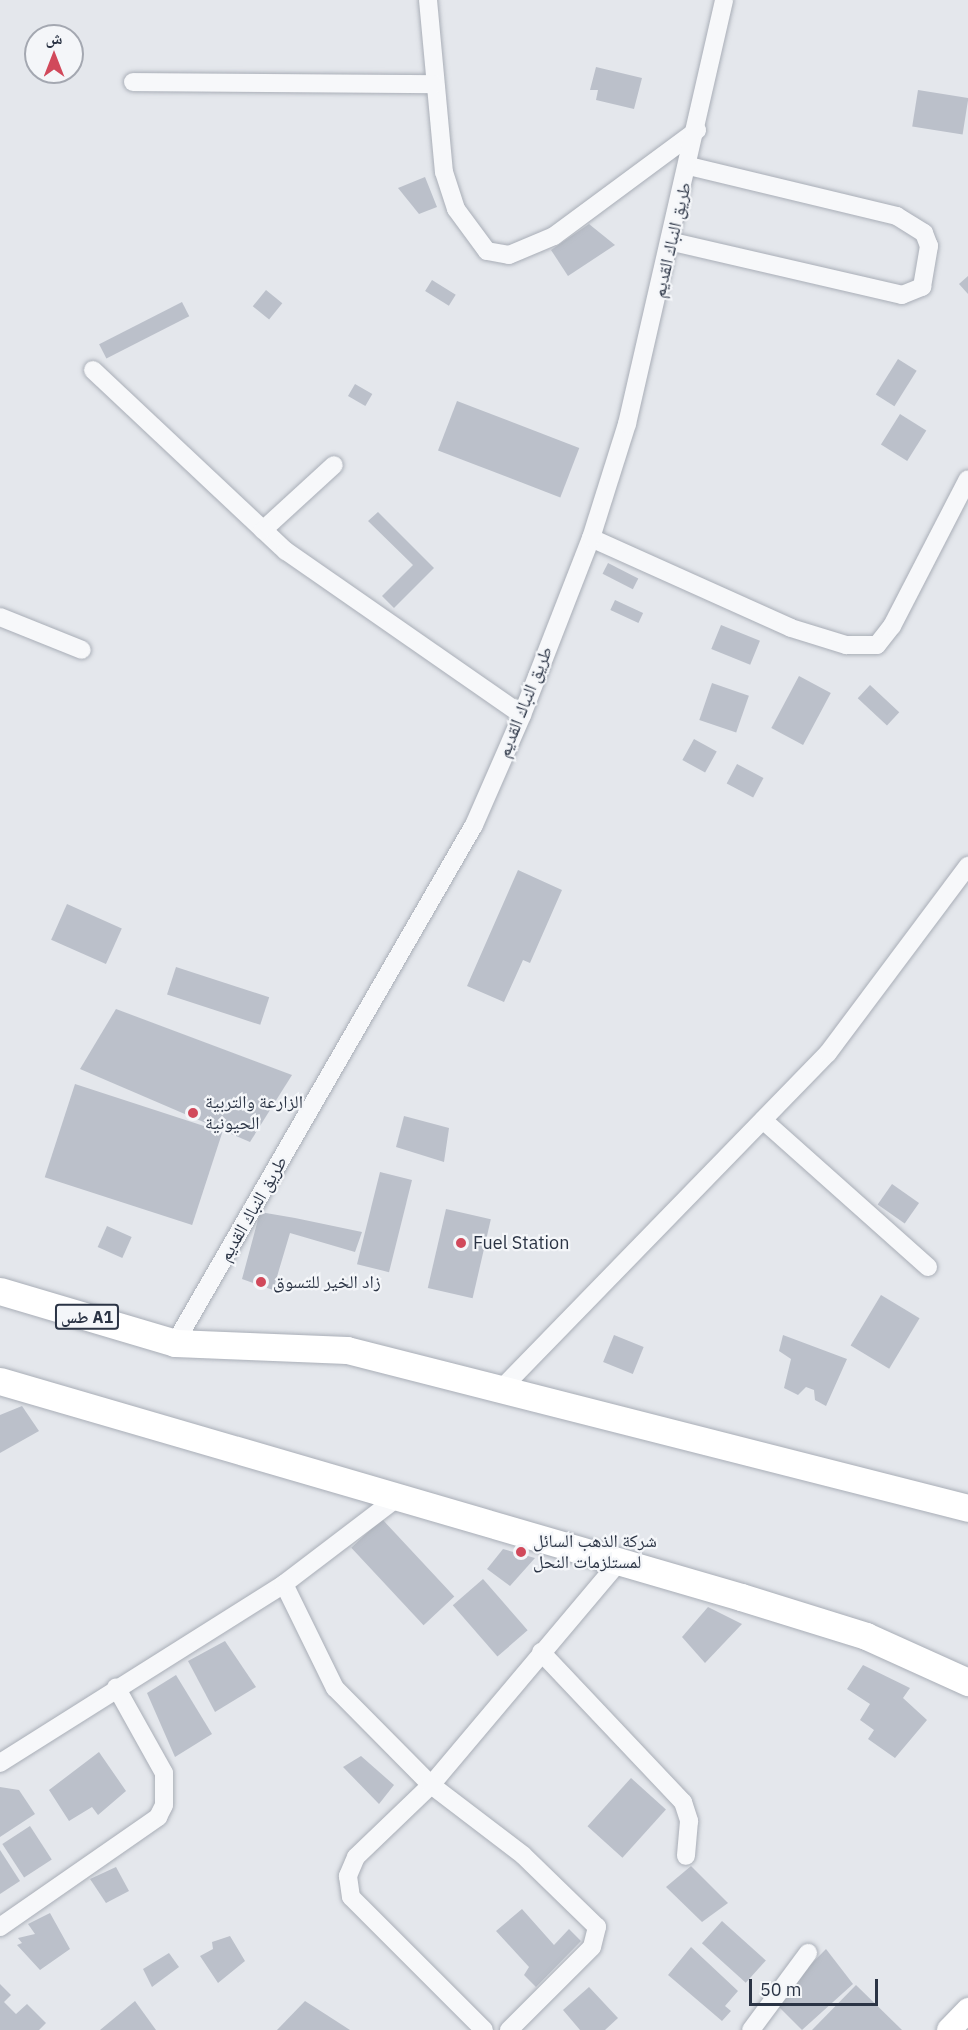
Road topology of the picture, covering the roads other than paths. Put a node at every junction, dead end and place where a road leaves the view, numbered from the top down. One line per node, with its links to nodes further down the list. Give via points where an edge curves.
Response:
1 (428, 0): 4 (street)
2 (724, 0): 5 (street, طريق النباك القديم)
3 (133, 82): 4 (street)
4 (434, 84): 5 (street, via 444,172 456,209 487,251 509,255 530,250 582,218)
5 (697, 130): 6 (street, طريق النباك القديم)
6 (689, 166): 7 (street, طريق النباك القديم); 7 (street, via 897,216 924,233 929,246 922,287 902,295)
7 (673, 242): 12 (street, طريق النباك القديم, via 627,424)
8 (93, 370): 11 (street)
9 (334, 465): 11 (street)
10 (968, 479): 12 (street, via 892,626 877,645 846,645 791,628)
11 (263, 530): 15 (street, via 391,629)
12 (591, 538): 15 (street, طريق النباك القديم)
13 (0, 617): 14 (street)
14 (82, 650)
15 (522, 715): 20 (street, طريق النباك القديم, via 474,825)
16 (968, 866): 17 (street, via 828,1053)
17 (763, 1120): 18 (street); 22 (street)
18 (928, 1268)
19 (0, 1291): 20 (highway, طس A1)
20 (175, 1343): 22 (highway, via 347,1350)
21 (0, 1381): 23 (highway)
22 (504, 1387): 24 (highway)
23 (397, 1498): 25 (highway); 26 (street)
24 (968, 1508)
25 (618, 1563): 27 (street); 28 (highway, via 866,1636)
26 (284, 1584): 29 (street); 31 (street, via 334,1688)
27 (541, 1652): 31 (street); 32 (street, via 683,1802 689,1821)
28 (968, 1682)
29 (116, 1687): 30 (street); 33 (street, via 164,1773 164,1806 158,1817)
30 (0, 1763)
31 (431, 1785): 36 (street, via 356,1857 347,1887 402,1953); 37 (street, via 523,1856 597,1927 592,1947)
32 (686, 1856)
33 (0, 1927)
34 (808, 1953): 38 (street)
35 (968, 2010): 39 (main road)
36 (484, 2030)
37 (509, 2030)
38 (751, 2030)
39 (949, 2030)

